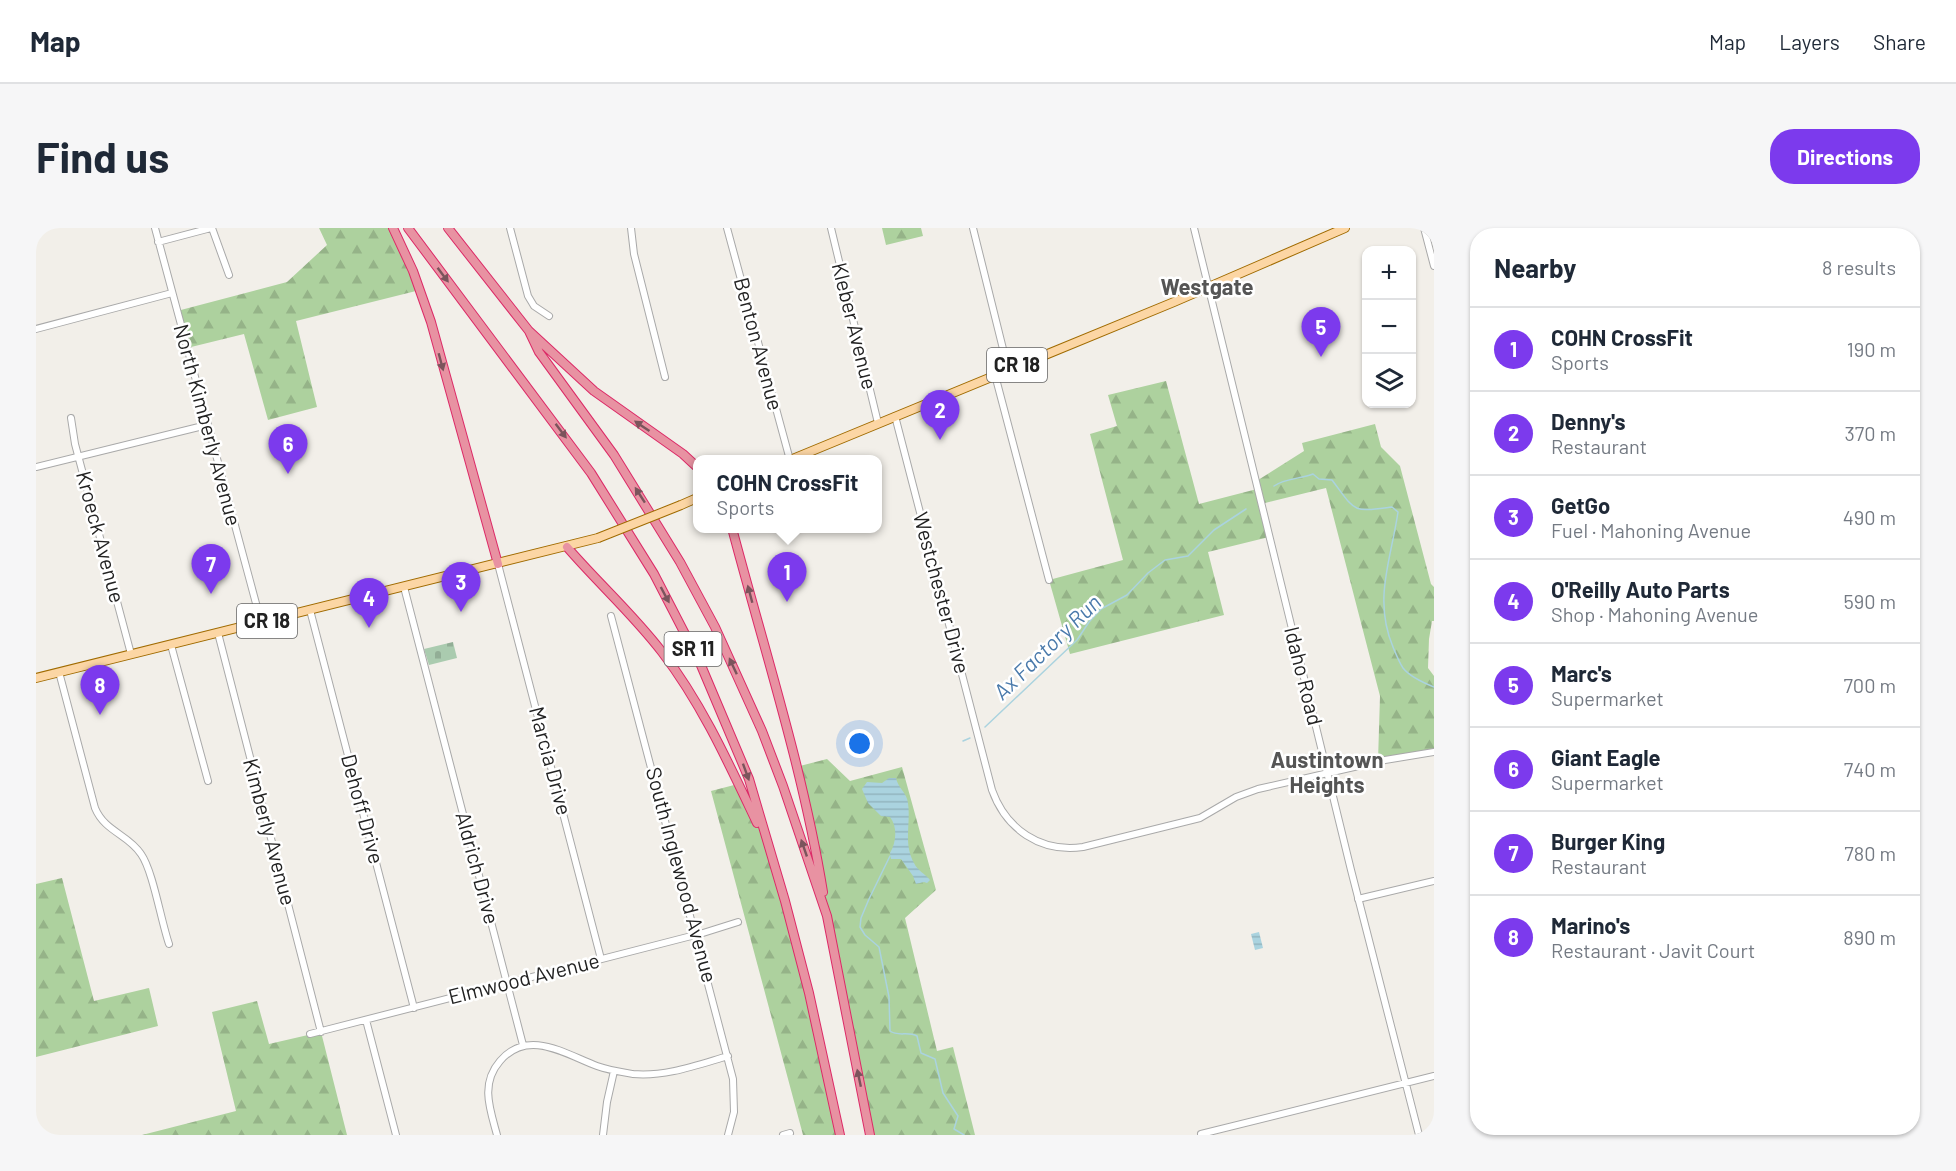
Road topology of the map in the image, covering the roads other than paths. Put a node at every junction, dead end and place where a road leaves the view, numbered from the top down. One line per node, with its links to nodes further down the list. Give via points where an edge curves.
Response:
1 (154, 228): 14 (street, North Kimberly Avenue)
2 (211, 228): 14 (street); 16 (street)
3 (393, 228): 37 (highway, one-way to 37, via 425,304)
4 (408, 228): 51 (highway, SR 11, one-way to 51, via 571,445 635,542 682,627 725,720 749,779)
5 (448, 228): 21 (highway, SR 11)
6 (510, 228): 19 (street, via 528,296 534,306)
7 (631, 228): 24 (street)
8 (727, 228): 29 (street, Benton Avenue)
9 (831, 228): 27 (street, Kleber Avenue)
10 (973, 228): 22 (street)
11 (1194, 228): 17 (street, Idaho Road)
12 (1345, 228): 17 (main road, CR 18)
13 (1424, 228): 15 (street)
14 (158, 242): 18 (street, North Kimberly Avenue)
15 (1434, 266)
16 (229, 275)
17 (1207, 287): 22 (main road, CR 18); 49 (street, Idaho Road)
18 (172, 293): 20 (street); 28 (street, North Kimberly Avenue)
19 (549, 316)
20 (36, 329)
21 (529, 330): 32 (highway, one-way to 21, via 607,402); 54 (highway, SR 11, one-way to 21, via 762,731 701,600 647,506 539,351)
22 (1008, 369): 23 (main road, CR 18)
23 (994, 375): 25 (main road, CR 18); 38 (street)
24 (665, 377)
25 (895, 416): 27 (main road, CR 18); 49 (street, Westchester Drive, via 992,790 1002,812 1020,831 1051,846 1083,847 1200,818 1246,793)
26 (71, 418): 31 (street, Kroeck Avenue)
27 (878, 423): 30 (main road, CR 18)
28 (207, 425): 31 (street); 42 (street, North Kimberly Avenue)
29 (789, 455)
30 (800, 455)
31 (79, 457): 33 (street); 45 (street, Kroeck Avenue)
32 (693, 462)
33 (36, 468)
34 (693, 500): 36 (main road, CR 18, bridge)
35 (733, 533): 54 (highway, one-way to 35, via 806,804)
36 (567, 547): 37 (main road, CR 18); 51 (highway, via 646,632 680,676 715,736)
37 (498, 564): 39 (main road, CR 18); 58 (street, Marcia Drive)
38 (1049, 580)
39 (404, 587): 40 (main road, CR 18); 59 (street, Aldrich Drive)
40 (310, 610): 42 (main road, CR 18); 60 (street, Dehoff Drive)
41 (611, 616): 56 (street, South Inglewood Avenue)
42 (261, 622): 43 (main road, CR 18)
43 (218, 633): 44 (main road, CR 18); 62 (street, Kimberly Avenue)
44 (171, 645): 45 (main road, CR 18); 50 (street)
45 (131, 654): 46 (main road, CR 18)
46 (59, 672): 47 (main road, CR 18); 57 (street, via 95,808 106,825 143,857)
47 (36, 678)
48 (1434, 752): 49 (street, Westchester Drive)
49 (1327, 772): 53 (street, Idaho Road)
50 (208, 781)
51 (768, 845): 76 (highway, SR 11, via 798,946)
52 (1434, 881): 53 (street)
53 (1358, 899): 68 (street, Idaho Road)
54 (827, 916): 77 (highway, SR 11, one-way to 54)
55 (738, 922): 56 (street, Elmwood Avenue)
56 (696, 934): 58 (street, Elmwood Avenue); 65 (street, South Inglewood Avenue)
57 (169, 944)
58 (601, 959): 59 (street, Elmwood Avenue)
59 (507, 983): 60 (street, Elmwood Avenue); 64 (street, Aldrich Drive)
60 (414, 1008): 61 (street, Elmwood Avenue)
61 (366, 1020): 62 (street, Elmwood Avenue); 71 (street)
62 (321, 1032): 63 (street, Elmwood Avenue)
63 (309, 1034)
64 (523, 1045): 66 (street, via 549,1046); 72 (street, via 502,1058 489,1080 488,1098)
65 (728, 1056): 66 (street, via 660,1073); 74 (street, South Inglewood Avenue, via 735,1096)
66 (614, 1071): 73 (street)
67 (1434, 1076): 68 (street)
68 (1405, 1084): 70 (street); 78 (street, Idaho Road)
69 (790, 1133): 75 (street)
70 (1202, 1134)
71 (396, 1135)
72 (497, 1135)
73 (603, 1135)
74 (728, 1135)
75 (783, 1135)
76 (840, 1135)
77 (870, 1135)
78 (1419, 1135)

